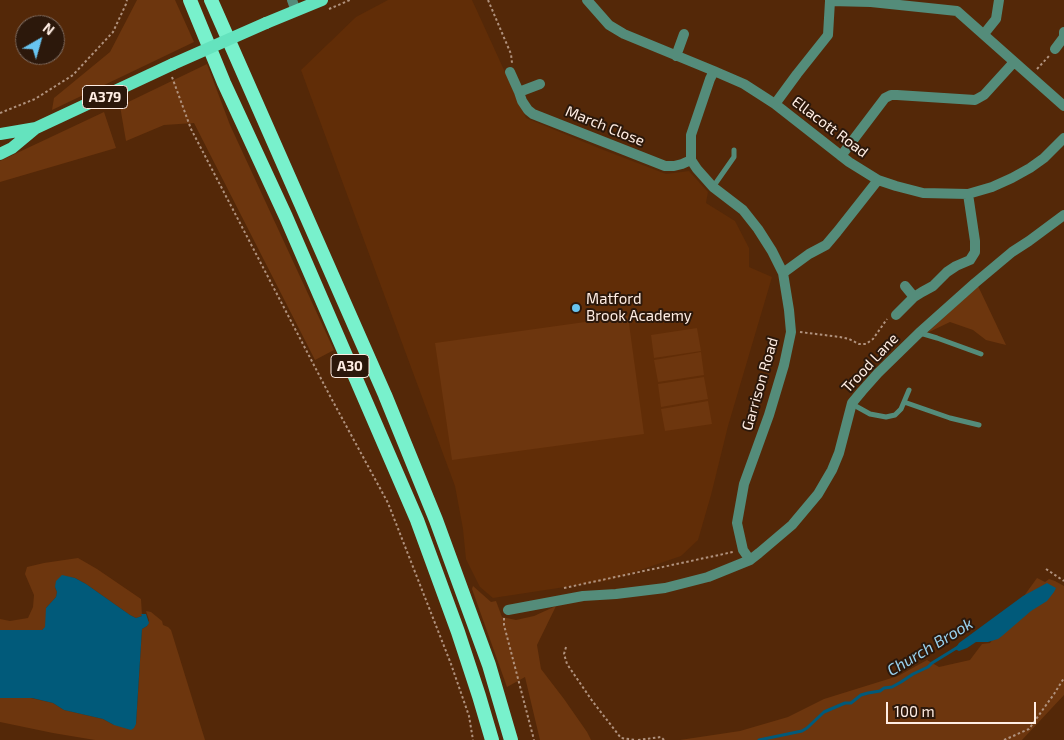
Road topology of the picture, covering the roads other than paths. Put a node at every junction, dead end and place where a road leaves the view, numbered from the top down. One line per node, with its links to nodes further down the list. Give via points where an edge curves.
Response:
1 (190, 0): 44 (highway, A30, via 417,520 458,632)
2 (211, 0): 45 (highway, A30, via 385,395 489,665)
3 (322, 0): 8 (main road, A379)
4 (587, 0): 13 (street, Ellacott Road, via 609,26)
5 (825, 0): 6 (street)
6 (830, 0): 11 (street, via 958,11); 19 (street, via 828,35)
7 (998, 0): 11 (street, via 996,18)
8 (294, 6): 21 (main road, A379, bridge, via 266,23)
9 (1064, 32): 12 (street)
10 (684, 34): 13 (street)
11 (984, 34): 14 (street)
12 (1055, 49)
13 (676, 56): 15 (street, Ellacott Road)
14 (1014, 62): 20 (street); 26 (street, via 984,95 975,100 890,95)
15 (714, 70): 19 (street, Ellacott Road); 27 (street, via 691,135)
16 (510, 72): 18 (street, March Close)
17 (540, 84): 18 (street)
18 (519, 92): 27 (street, March Close, via 533,114 652,162 674,166)
19 (775, 104): 26 (street, Ellacott Road)
20 (1064, 106)
21 (36, 128): 22 (main road, A379); 25 (main road, A379)
22 (0, 134)
23 (1064, 138): 30 (street, Ellacott Road, via 1030,168 992,187)
24 (734, 150): 29 (lane, via 734,157)
25 (0, 154)
26 (841, 156): 28 (street, Ellacott Road)
27 (691, 160): 29 (street, Garrison Road)
28 (878, 180): 30 (street, Ellacott Road, via 923,193); 32 (street, via 826,245)
29 (714, 186): 32 (street, Garrison Road, via 743,210 772,251)
30 (968, 194): 34 (street, via 975,252 970,260 956,266)
31 (1064, 215): 36 (street, Trood Lane, via 1002,260)
32 (783, 273): 42 (street, Garrison Road, via 791,332 769,415 744,484 737,523 743,550)
33 (905, 286): 34 (street)
34 (914, 297): 35 (street)
35 (896, 315)
36 (919, 333): 37 (lane); 40 (street, Trood Lane)
37 (981, 354)
38 (908, 390): 39 (lane)
39 (904, 402): 40 (lane, via 895,415 886,417 870,414); 41 (lane)
40 (852, 403): 42 (street, Trood Lane, via 832,470 818,494 792,525)
41 (979, 425)
42 (750, 560): 43 (street, Trood Lane, via 708,577 665,588 583,596)
43 (508, 610)
44 (492, 740)
45 (511, 740)

